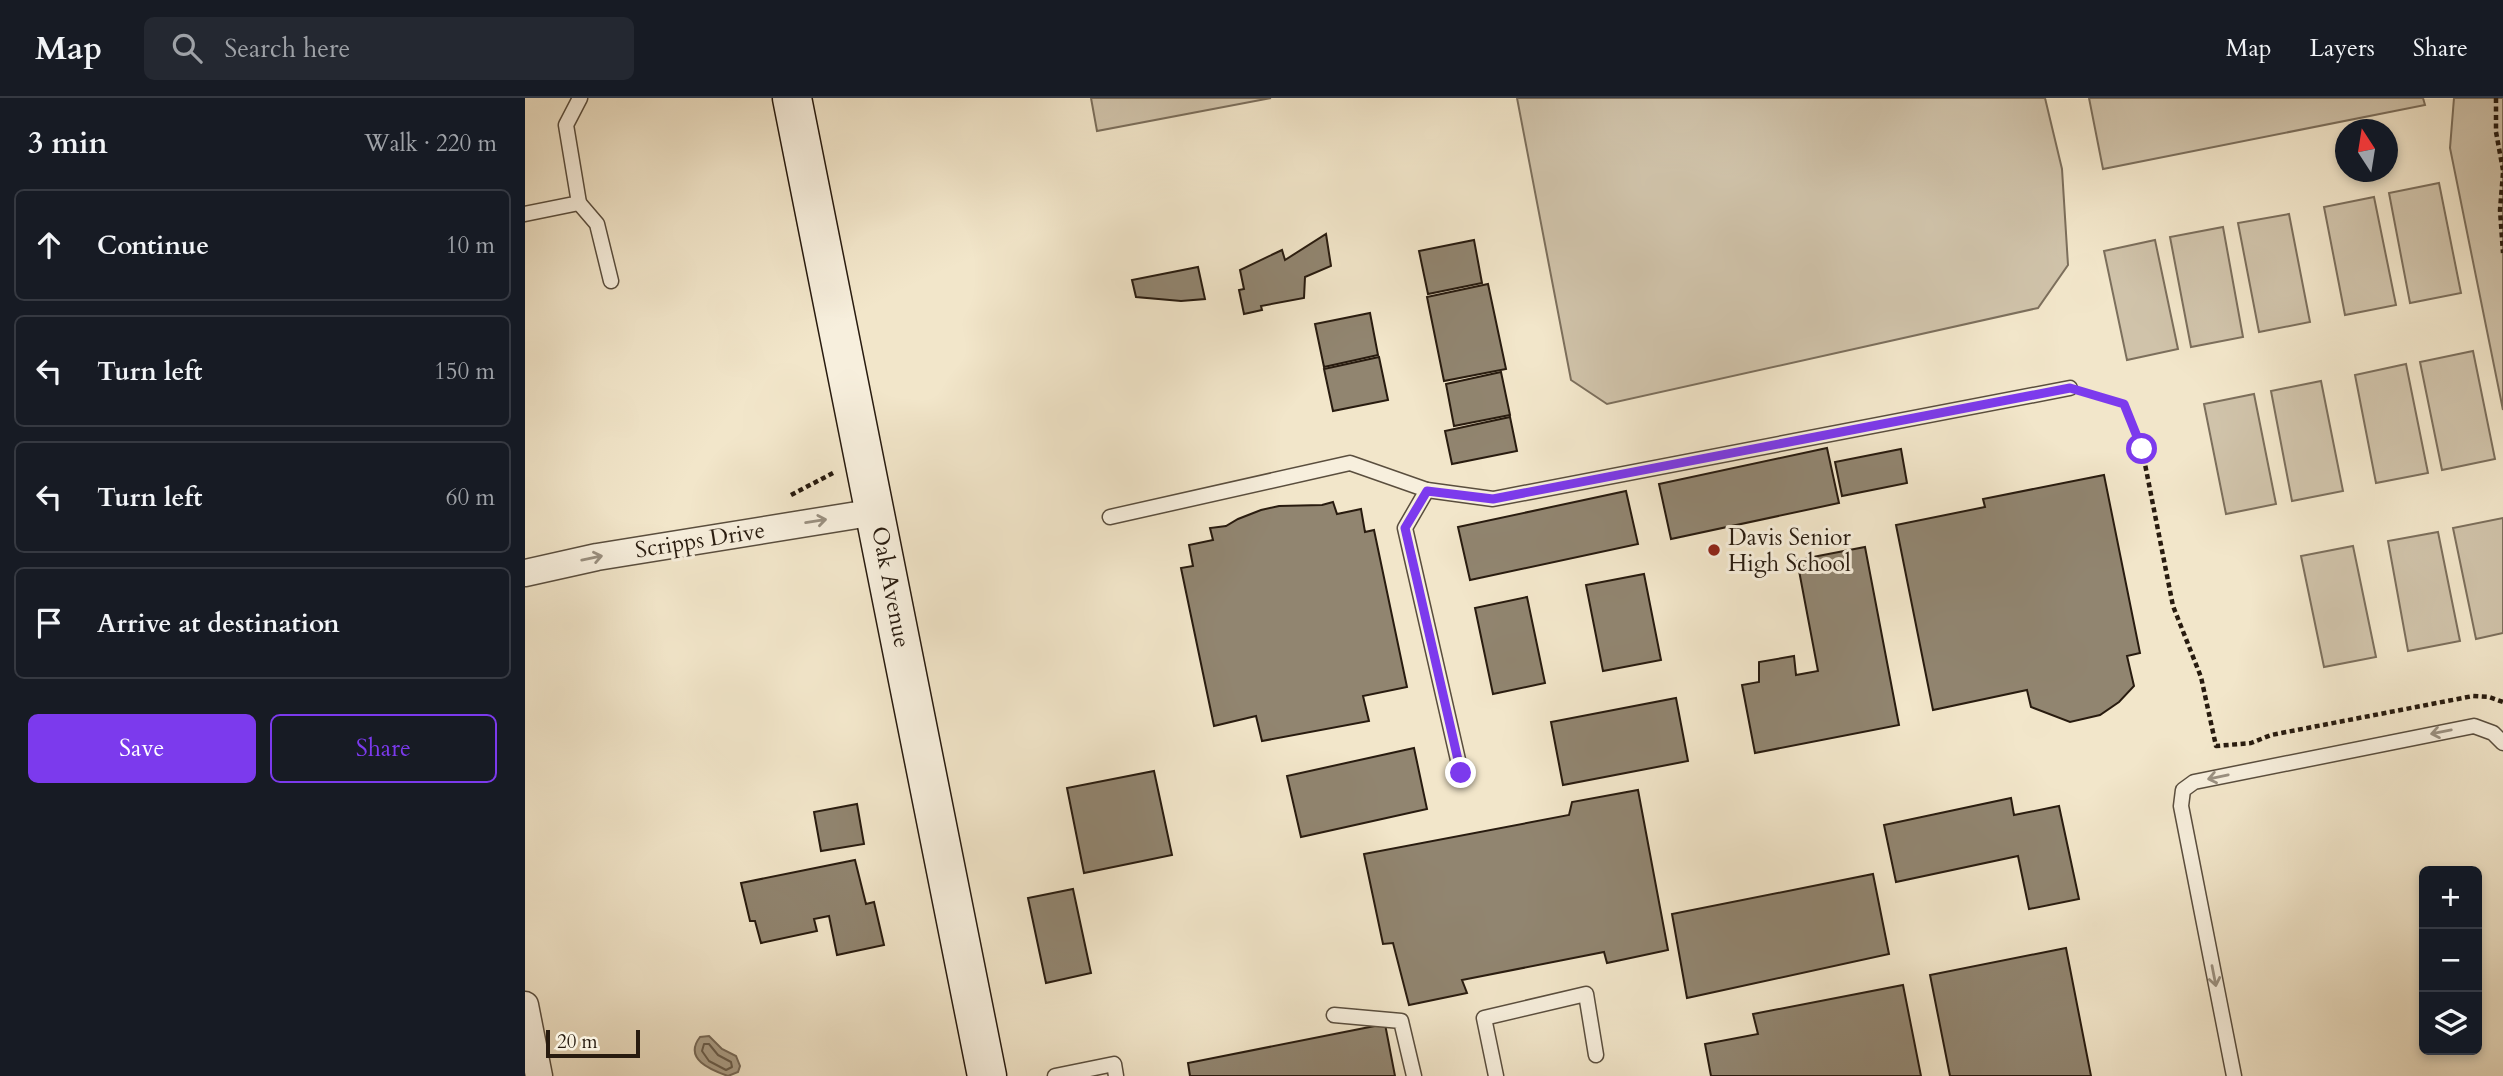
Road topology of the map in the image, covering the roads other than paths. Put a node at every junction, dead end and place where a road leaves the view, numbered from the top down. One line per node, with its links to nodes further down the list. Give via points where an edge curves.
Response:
1 (580, 98): 3 (lane, via 566,125)
2 (792, 98): 8 (street, Oak Avenue)
3 (579, 203): 4 (lane); 5 (lane, via 597,224)
4 (525, 214)
5 (611, 281)
6 (2070, 388): 7 (lane, via 1493,499)
7 (1427, 491): 9 (lane, via 1350,463); 12 (lane, via 1405,528)
8 (876, 512): 10 (street, Scripps Drive, one-way to 8); 17 (street, Oak Avenue)
9 (1111, 517)
10 (525, 573)
11 (2503, 743): 22 (lane, one-way to 22, via 2493,733 2473,726 2194,782 2183,790 2181,806)
12 (1461, 773)
13 (525, 1005): 16 (street)
14 (1334, 1016): 20 (lane, via 1401,1021)
15 (1596, 1055): 21 (lane, via 1586,994 1483,1018)
16 (539, 1076)
17 (987, 1076)
18 (1055, 1076): 19 (lane, via 1114,1064)
19 (1116, 1076)
20 (1414, 1076)
21 (1496, 1076)
22 (2234, 1076)

